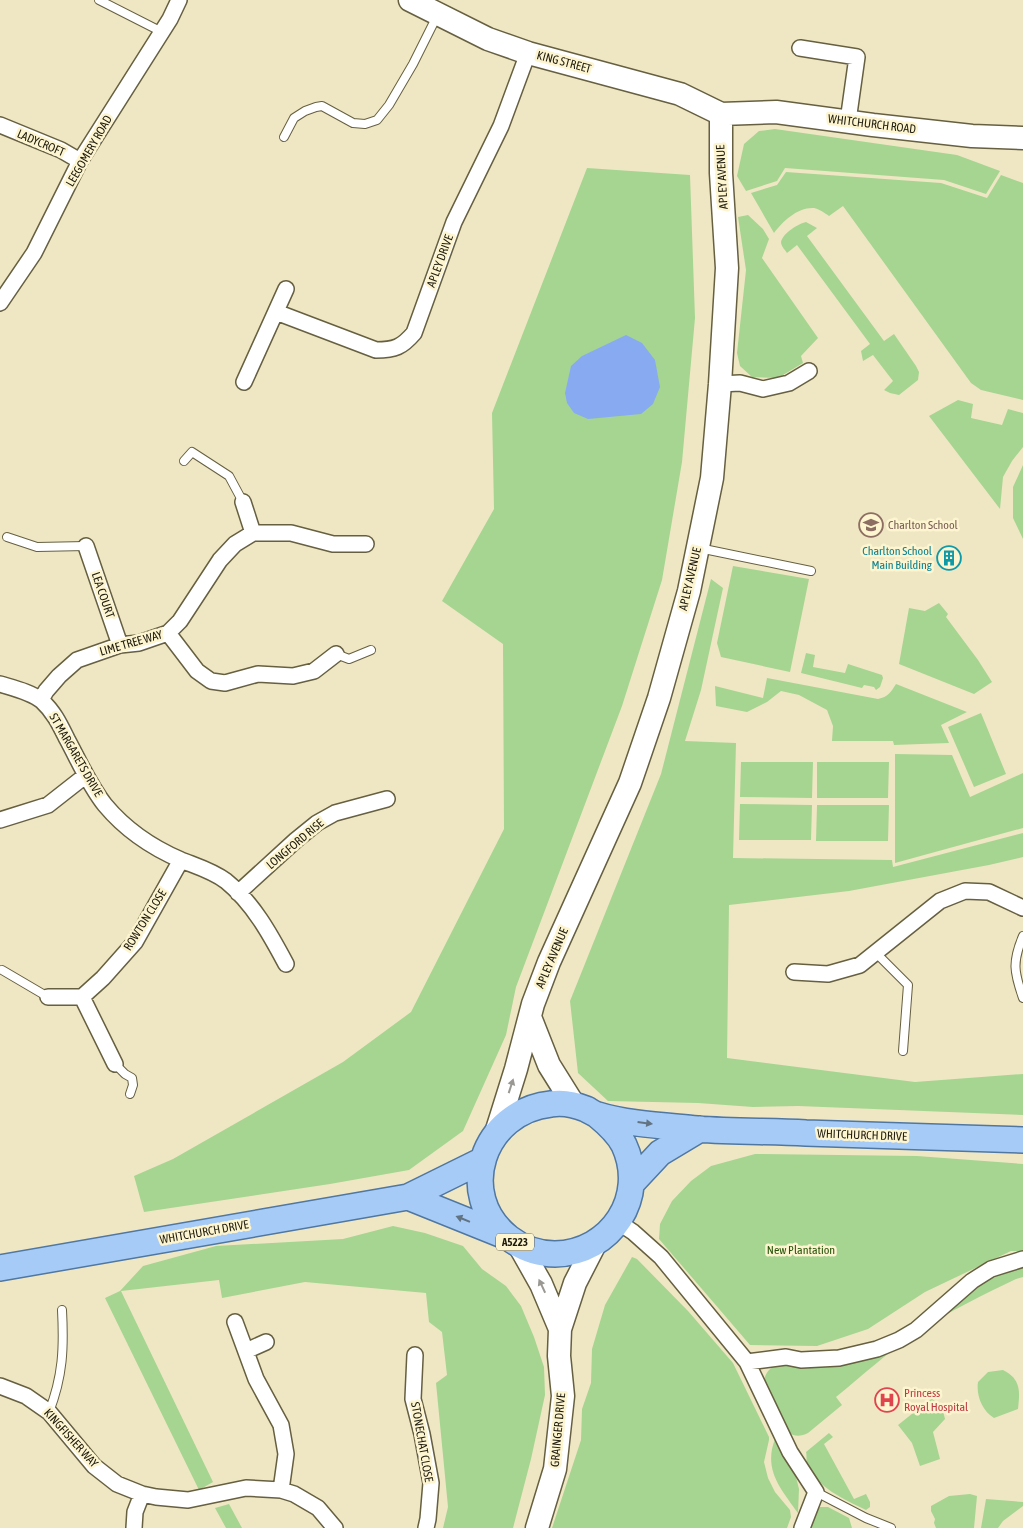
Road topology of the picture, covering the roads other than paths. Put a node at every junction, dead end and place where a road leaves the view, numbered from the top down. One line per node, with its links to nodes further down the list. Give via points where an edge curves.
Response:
1 (99, 0): 4 (lane)
2 (179, 0): 4 (street, LEEGOMERY ROAD)
3 (426, 6): 6 (street, KING STREET, via 488,39); 10 (lane, via 408,73 390,105 377,120 353,123 322,106 316,107 294,118)
4 (166, 26): 12 (street, LEEGOMERY ROAD)
5 (800, 48): 8 (street, via 857,57)
6 (528, 53): 7 (street, KING STREET, via 680,94); 15 (street, APLEY DRIVE, via 501,126 454,222 414,332 405,343 392,350 376,350)
7 (721, 114): 8 (street, WHITCHURCH ROAD, via 776,112); 18 (street, APLEY AVENUE, via 721,173 728,268)
8 (848, 121): 11 (street, WHITCHURCH ROAD, via 972,136)
9 (0, 126): 12 (street, LADYCROFT)
10 (284, 137)
11 (1023, 138)
12 (80, 161): 14 (street, LEEGOMERY ROAD, via 34,253)
13 (286, 290): 15 (street)
14 (0, 303)
15 (276, 312): 17 (street)
16 (810, 371): 18 (street, via 789,383 763,389 740,383)
17 (244, 382)
18 (720, 384): 25 (street, APLEY AVENUE, via 712,478)
19 (184, 461): 20 (lane, via 192,452 228,476)
20 (243, 502): 21 (street)
21 (254, 533): 23 (street, via 291,533 333,544); 27 (street, LIME TREE WAY, via 235,544 220,560 180,621)
22 (7, 537): 24 (lane, via 37,547)
23 (366, 544)
24 (86, 546): 28 (street, LEA COURT)
25 (698, 547): 26 (lane); 47 (street, APLEY AVENUE, via 659,698 630,783 548,962)
26 (811, 571)
27 (168, 633): 28 (street, LIME TREE WAY, via 140,643); 30 (street, via 197,671 211,681 225,683 258,674 292,676 314,672)
28 (120, 645): 32 (street, LIME TREE WAY, via 77,660 59,676)
29 (371, 650): 30 (lane, via 349,659)
30 (336, 654)
31 (0, 684): 32 (street)
32 (41, 700): 33 (street, ST MARGARETS DRIVE, via 56,717)
33 (86, 776): 35 (street, via 48,805); 36 (street, ST MARGARETS DRIVE, via 126,827)
34 (387, 799): 37 (street, LONGFORD RISE, via 334,813 317,823)
35 (0, 820)
36 (181, 860): 37 (street, ST MARGARETS DRIVE, via 224,880); 45 (street, ROWTON CLOSE, via 135,942)
37 (238, 892): 41 (street, ST MARGARETS DRIVE, via 268,930)
38 (1023, 908): 40 (street, via 988,892 965,891 940,901)
39 (1023, 936): 46 (lane, via 1015,954 1016,978)
40 (875, 952): 43 (street, via 860,965 828,974); 48 (lane, via 908,985)
41 (286, 964)
42 (2, 970): 44 (lane)
43 (794, 972)
44 (48, 997): 45 (street)
45 (82, 997): 49 (street)
46 (1023, 998)
47 (530, 1017): 51 (street, via 550,1066); 54 (street, APLEY AVENUE, one-way to 47)
48 (903, 1051)
49 (115, 1064): 50 (lane, via 132,1078)
50 (130, 1094)
51 (574, 1105): 52 (main road, WHITCHURCH DRIVE / A5223); 54 (main road, WHITCHURCH DRIVE / A5223, via 553,1103 531,1107)
52 (597, 1115): 53 (main road, WHITCHURCH DRIVE / A5223, one-way to 53); 57 (main road, WHITCHURCH DRIVE / A5223, via 624,1144)
53 (700, 1129): 55 (main road, WHITCHURCH DRIVE / A5223); 57 (main road, WHITCHURCH DRIVE / A5223, via 660,1152)
54 (496, 1133): 56 (main road, WHITCHURCH DRIVE / A5223)
55 (1023, 1140)
56 (483, 1160): 58 (main road, WHITCHURCH DRIVE); 60 (main road, WHITCHURCH DRIVE / A5223, via 480,1177 487,1210 496,1225)
57 (632, 1182): 59 (main road, WHITCHURCH DRIVE / A5223, via 628,1203)
58 (408, 1197): 60 (main road, WHITCHURCH DRIVE / A5223, one-way to 58); 63 (main road, WHITCHURCH DRIVE)
59 (618, 1222): 61 (main road, WHITCHURCH DRIVE / A5223); 70 (street, via 661,1257)
60 (513, 1241): 61 (main road, WHITCHURCH DRIVE / A5223, via 543,1254 570,1253); 66 (street, GRAINGER DRIVE, one-way to 60, via 541,1284)
61 (595, 1244): 66 (street, GRAINGER DRIVE, via 575,1283)
62 (1023, 1259): 70 (street, via 991,1269 972,1280 916,1330 877,1349 839,1358 801,1360 786,1357)
63 (0, 1268)
64 (62, 1310): 72 (lane, via 61,1373)
65 (235, 1322): 68 (street)
66 (560, 1329): 80 (street, GRAINGER DRIVE, via 563,1396 555,1469)
67 (266, 1342): 68 (street)
68 (246, 1350): 73 (street, via 256,1379 280,1424 286,1454)
69 (415, 1355): 79 (street, STONECHAT CLOSE, via 413,1398 431,1483)
70 (747, 1362): 74 (street, via 790,1452)
71 (0, 1386): 72 (street, KINGFISHER WAY, via 26,1396)
72 (49, 1412): 75 (street, KINGFISHER WAY, via 94,1466 117,1484)
73 (281, 1490): 75 (street, KINGFISHER WAY, via 246,1488 188,1500); 78 (street, KINGFISHER WAY, via 318,1508)
74 (816, 1492): 76 (lane); 81 (street)
75 (142, 1494): 77 (street, via 135,1512)
76 (866, 1518): 82 (lane); 83 (lane)
77 (134, 1528)
78 (335, 1528)
79 (426, 1528)
80 (537, 1528)
81 (802, 1528)
82 (864, 1528)
83 (890, 1528)

